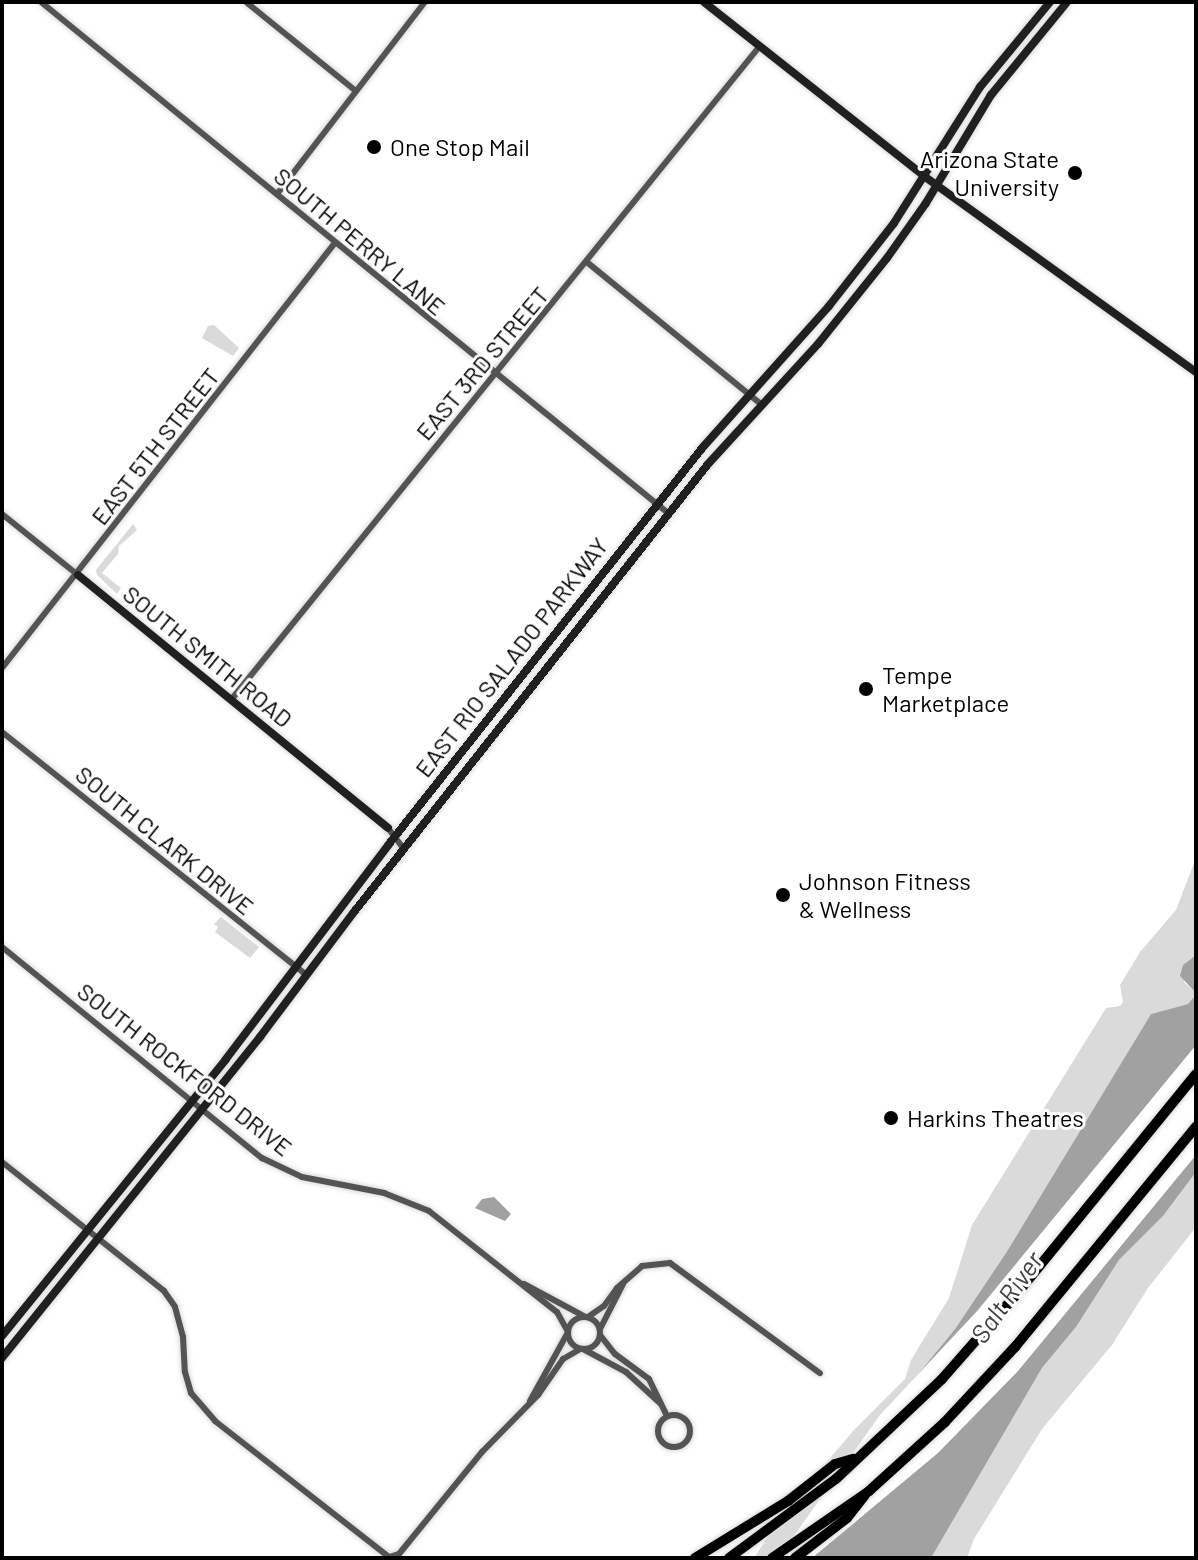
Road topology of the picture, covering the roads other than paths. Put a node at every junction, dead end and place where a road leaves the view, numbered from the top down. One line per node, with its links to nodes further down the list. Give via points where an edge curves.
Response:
1 (41, 2): 11 (street, SOUTH PERRY LANE)
2 (246, 2): 8 (street)
3 (425, 2): 8 (street)
4 (704, 2): 7 (main road)
5 (1050, 2): 9 (main road, EAST RIO SALADO PARKWAY, via 980,87)
6 (1067, 2): 10 (main road, EAST RIO SALADO PARKWAY, via 991,95)
7 (759, 47): 9 (main road); 13 (street, EAST 3RD STREET)
8 (356, 91): 11 (street)
9 (924, 176): 10 (main road); 16 (main road, EAST RIO SALADO PARKWAY, via 837,296)
10 (937, 185): 14 (main road); 17 (main road, EAST RIO SALADO PARKWAY, via 887,258)
11 (277, 194): 12 (street, SOUTH PERRY LANE)
12 (334, 244): 15 (street, SOUTH PERRY LANE); 21 (street, EAST 5TH STREET)
13 (588, 263): 15 (street, EAST 3RD STREET); 16 (street)
14 (1196, 372)
15 (496, 376): 18 (street, SOUTH PERRY LANE); 23 (street, EAST 3RD STREET)
16 (749, 396): 17 (street); 18 (main road, EAST RIO SALADO PARKWAY)
17 (762, 405): 19 (main road, EAST RIO SALADO PARKWAY)
18 (657, 505): 19 (street, SOUTH PERRY LANE); 26 (main road, EAST RIO SALADO PARKWAY)
19 (668, 513): 27 (main road, EAST RIO SALADO PARKWAY)
20 (2, 514): 21 (street, SOUTH SMITH ROAD)
21 (78, 575): 22 (street, EAST 5TH STREET); 23 (main road, SOUTH SMITH ROAD)
22 (2, 668)
23 (231, 700): 25 (main road, SOUTH SMITH ROAD)
24 (2, 732): 30 (street, SOUTH CLARK DRIVE)
25 (388, 828): 26 (street, SOUTH SMITH ROAD)
26 (396, 835): 27 (street, SOUTH SMITH ROAD); 28 (street, SOUTH SMITH ROAD); 30 (main road, EAST RIO SALADO PARKWAY)
27 (411, 840): 28 (main road, EAST RIO SALADO PARKWAY)
28 (404, 849): 31 (main road, EAST RIO SALADO PARKWAY)
29 (2, 947): 33 (street, SOUTH ROCKFORD DRIVE)
30 (294, 967): 31 (street, SOUTH CLARK DRIVE); 33 (main road, EAST RIO SALADO PARKWAY)
31 (306, 975): 34 (main road, EAST RIO SALADO PARKWAY)
32 (1196, 1074): 51 (highway, via 964,1356)
33 (192, 1100): 34 (street, SOUTH ROCKFORD DRIVE); 37 (main road, EAST RIO SALADO PARKWAY)
34 (202, 1109): 38 (main road, EAST RIO SALADO PARKWAY); 39 (street, SOUTH ROCKFORD DRIVE, via 251,1150 287,1171 384,1193 429,1211)
35 (1196, 1127): 52 (highway, via 1007,1356)
36 (2, 1162): 37 (street)
37 (87, 1230): 38 (street); 44 (main road, EAST RIO SALADO PARKWAY)
38 (97, 1239): 46 (main road, EAST RIO SALADO PARKWAY); 53 (street, via 164,1291 175,1307 185,1372 196,1400 241,1442)
39 (524, 1284): 41 (street, SOUTH ROCKFORD DRIVE); 42 (street, SOUTH ROCKFORD DRIVE, via 557,1312)
40 (623, 1284): 41 (street); 43 (street); 47 (street, via 642,1266 670,1263)
41 (586, 1317): 42 (street, via 572,1321); 43 (street)
42 (568, 1332): 45 (street, via 572,1344); 48 (street)
43 (600, 1332): 45 (street, via 594,1346); 49 (street, via 615,1354 649,1379)
44 (2, 1336)
45 (581, 1349): 48 (street, via 563,1359); 49 (street, via 626,1372)
46 (2, 1358)
47 (820, 1373)
48 (530, 1401): 53 (street)
49 (661, 1404): 50 (street)
50 (667, 1416): 50 (street, via 659,1425 660,1439 682,1444 690,1431 687,1422)
51 (855, 1458): 54 (highway, via 835,1464 788,1501); 55 (highway, via 756,1530); 56 (highway, via 817,1494)
52 (869, 1491): 57 (highway); 58 (highway, via 847,1518)
53 (394, 1558)
54 (695, 1558)
55 (707, 1558)
56 (729, 1558)
57 (772, 1558)
58 (796, 1558)

